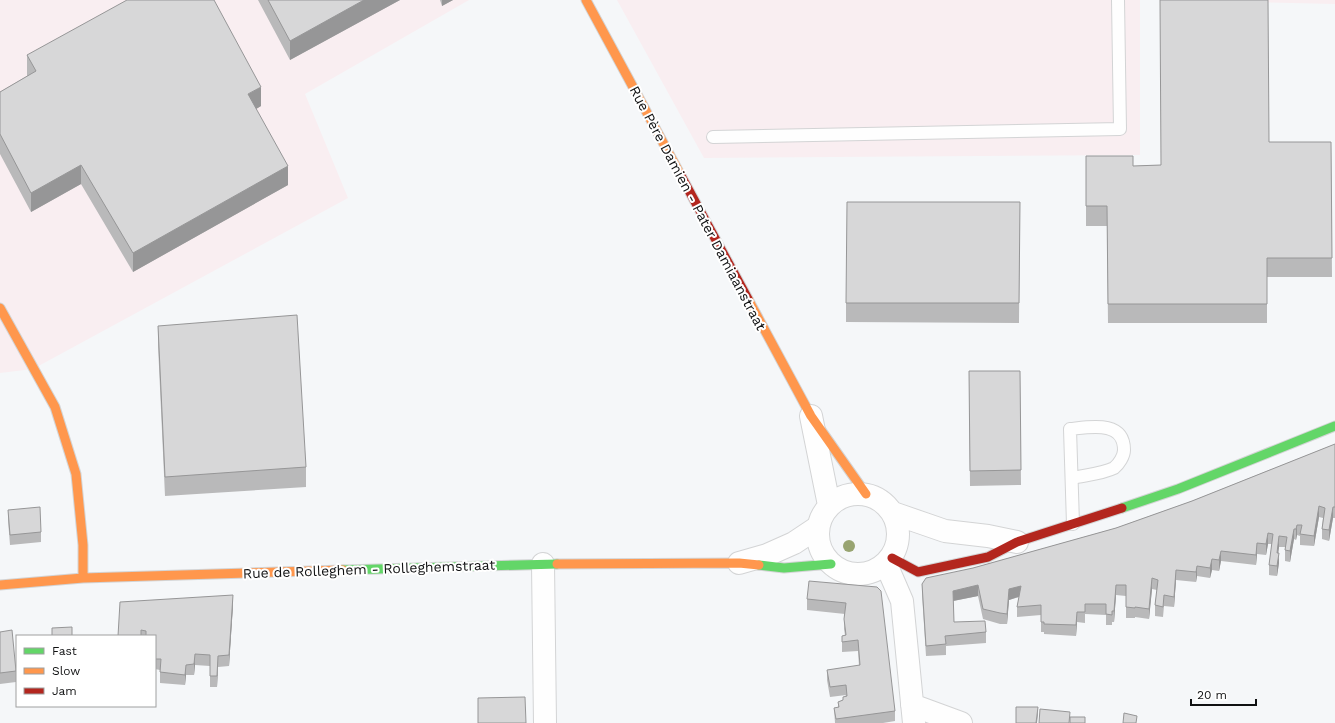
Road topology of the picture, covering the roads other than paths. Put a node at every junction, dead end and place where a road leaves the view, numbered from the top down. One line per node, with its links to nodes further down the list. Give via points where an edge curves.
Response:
1 (586, 0): 5 (street, Rue Père Damien - Pater Damiaanstraat)
2 (1118, 0): 3 (lane, via 1120,129)
3 (713, 136)
4 (0, 308): 18 (street, via 55,407 76,474 83,545)
5 (811, 416): 8 (street, Rue Père Damien - Pater Damiaanstraat); 9 (street, Rue Père Damien - Pater Damiaanstraat)
6 (1335, 426): 11 (street, via 1178,489)
7 (1072, 478): 7 (lane, via 1070,429 1097,426 1114,429 1124,441 1124,455 1115,467); 11 (lane)
8 (866, 494): 9 (street, via 840,497); 10 (street, via 881,500)
9 (829, 505): 12 (street)
10 (893, 513): 13 (street, via 945,531); 14 (street, via 899,528 898,544)
11 (1073, 524): 13 (street)
12 (818, 527): 15 (street, Rue de Rolleghem - Rolleghemstraat, via 794,543 767,555); 17 (street, via 818,541 823,554)
13 (1017, 542): 14 (street, via 988,557 918,572)
14 (889, 561): 17 (street, via 874,572 859,575 844,572); 20 (street, via 902,600)
15 (738, 563): 16 (street, Rue de Rolleghem - Rolleghemstraat); 17 (street, Rue de Rolleghem - Rolleghemstraat, via 784,568)
16 (542, 564): 18 (street, Rue de Rolleghem - Rolleghemstraat); 21 (street)
17 (831, 564)
18 (83, 578): 19 (street, Rue de Rolleghem - Rolleghemstraat)
19 (0, 585)
20 (913, 714): 22 (street)
21 (545, 723)
22 (961, 723)

